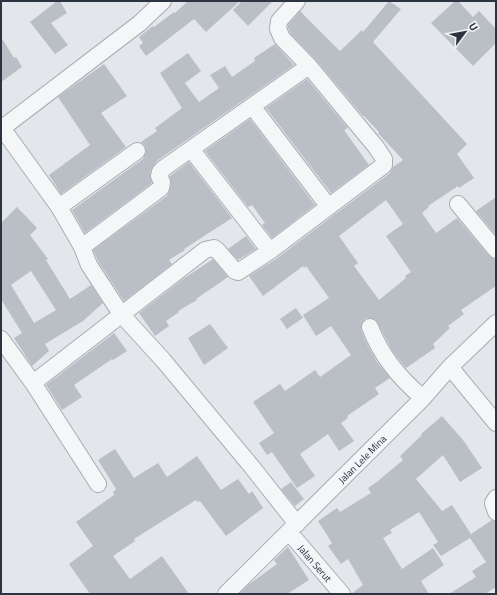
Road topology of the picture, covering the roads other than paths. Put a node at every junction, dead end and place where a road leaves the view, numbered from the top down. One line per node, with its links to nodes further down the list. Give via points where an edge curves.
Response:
1 (163, 1): 5 (street, via 140,23)
2 (297, 1): 3 (street, via 279,21 278,29 282,38)
3 (309, 66): 4 (street); 10 (street, via 376,147 384,162 384,165)
4 (252, 106): 6 (street); 10 (street)
5 (1, 128): 9 (street, Jalan Serut)
6 (191, 149): 11 (street, via 160,172 161,188); 13 (street)
7 (137, 151): 9 (street)
8 (458, 204): 12 (street)
9 (59, 207): 11 (street, Jalan Serut)
10 (330, 207): 13 (street)
11 (82, 247): 14 (street, Jalan Serut, via 89,265)
12 (496, 250)
13 (270, 251): 14 (street, via 237,272 217,250 209,248)
14 (122, 314): 19 (street); 25 (street, Jalan Serut, via 188,389)
15 (496, 323): 18 (street, Jalan Lele Mina)
16 (370, 327): 20 (street, via 389,364)
17 (1, 339): 19 (street)
18 (450, 367): 20 (street, Jalan Lele Mina); 21 (street)
19 (33, 384): 22 (street)
20 (423, 398): 25 (street, Jalan Lele Mina)
21 (496, 423)
22 (98, 484)
23 (496, 498): 24 (street, via 493,503)
24 (496, 512)
25 (293, 528): 26 (street, Jalan Lele Mina); 27 (street, Jalan Serut)
26 (226, 594)
27 (342, 594)

